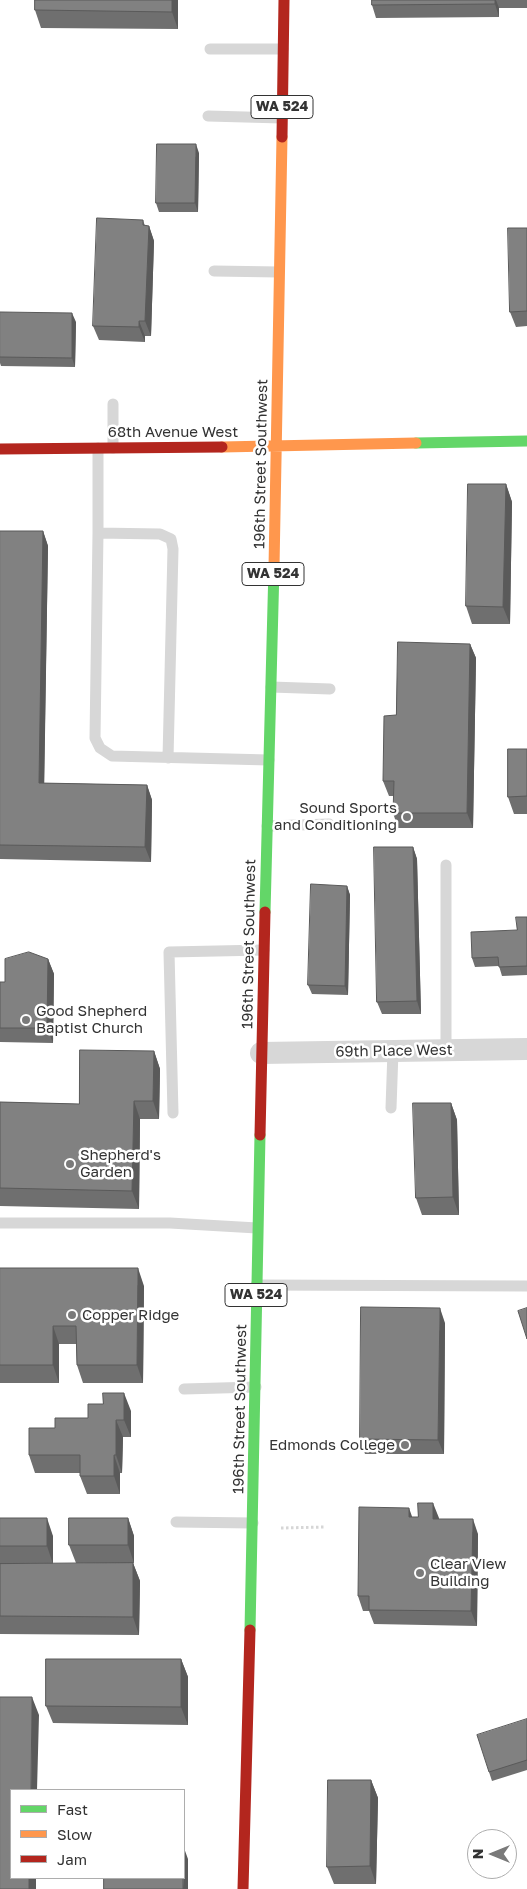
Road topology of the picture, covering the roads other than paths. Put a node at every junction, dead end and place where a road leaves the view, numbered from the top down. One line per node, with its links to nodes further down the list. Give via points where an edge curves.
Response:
1 (284, 0): 3 (main road, 196th Street Southwest / WA 524)
2 (210, 49): 3 (lane)
3 (283, 49): 5 (main road, 196th Street Southwest / WA 524)
4 (208, 116): 5 (lane)
5 (282, 118): 7 (main road, 196th Street Southwest / WA 524)
6 (214, 271): 7 (lane)
7 (280, 272): 10 (main road, 196th Street Southwest / WA 524)
8 (113, 404): 12 (lane)
9 (527, 441): 10 (main road, 68th Avenue West)
10 (277, 446): 12 (main road, 68th Avenue West); 15 (main road, 196th Street Southwest / WA 524)
11 (98, 448): 12 (main road, 68th Avenue West); 13 (main road, 68th Avenue West); 14 (lane)
12 (113, 448)
13 (0, 449)
14 (98, 533): 17 (lane, via 95,738 100,748 112,756); 17 (lane, via 160,534 171,539)
15 (270, 687): 16 (lane); 18 (main road, 196th Street Southwest / WA 524)
16 (330, 689)
17 (168, 758): 18 (lane)
18 (269, 760): 20 (main road, 196th Street Southwest / WA 524)
19 (329, 824): 20 (lane)
20 (267, 826): 22 (main road, 196th Street Southwest / WA 524)
21 (446, 865): 24 (lane)
22 (264, 950): 26 (main road, 196th Street Southwest / WA 524); 28 (lane, via 169,952)
23 (527, 1049): 24 (street, 69th Place West)
24 (446, 1050): 25 (street, 69th Place West)
25 (393, 1051): 26 (street, 69th Place West); 27 (lane)
26 (261, 1053): 30 (main road, 196th Street Southwest / WA 524)
27 (391, 1108)
28 (173, 1113)
29 (0, 1223): 30 (lane, via 170,1223)
30 (257, 1228): 31 (main road, 196th Street Southwest / WA 524)
31 (256, 1285): 32 (lane); 33 (main road, 196th Street Southwest / WA 524)
32 (527, 1286)
33 (256, 1387): 34 (lane); 36 (main road, 196th Street Southwest / WA 524)
34 (184, 1389)
35 (176, 1522): 36 (lane)
36 (253, 1523): 37 (main road, 196th Street Southwest / WA 524)
37 (242, 1889)

